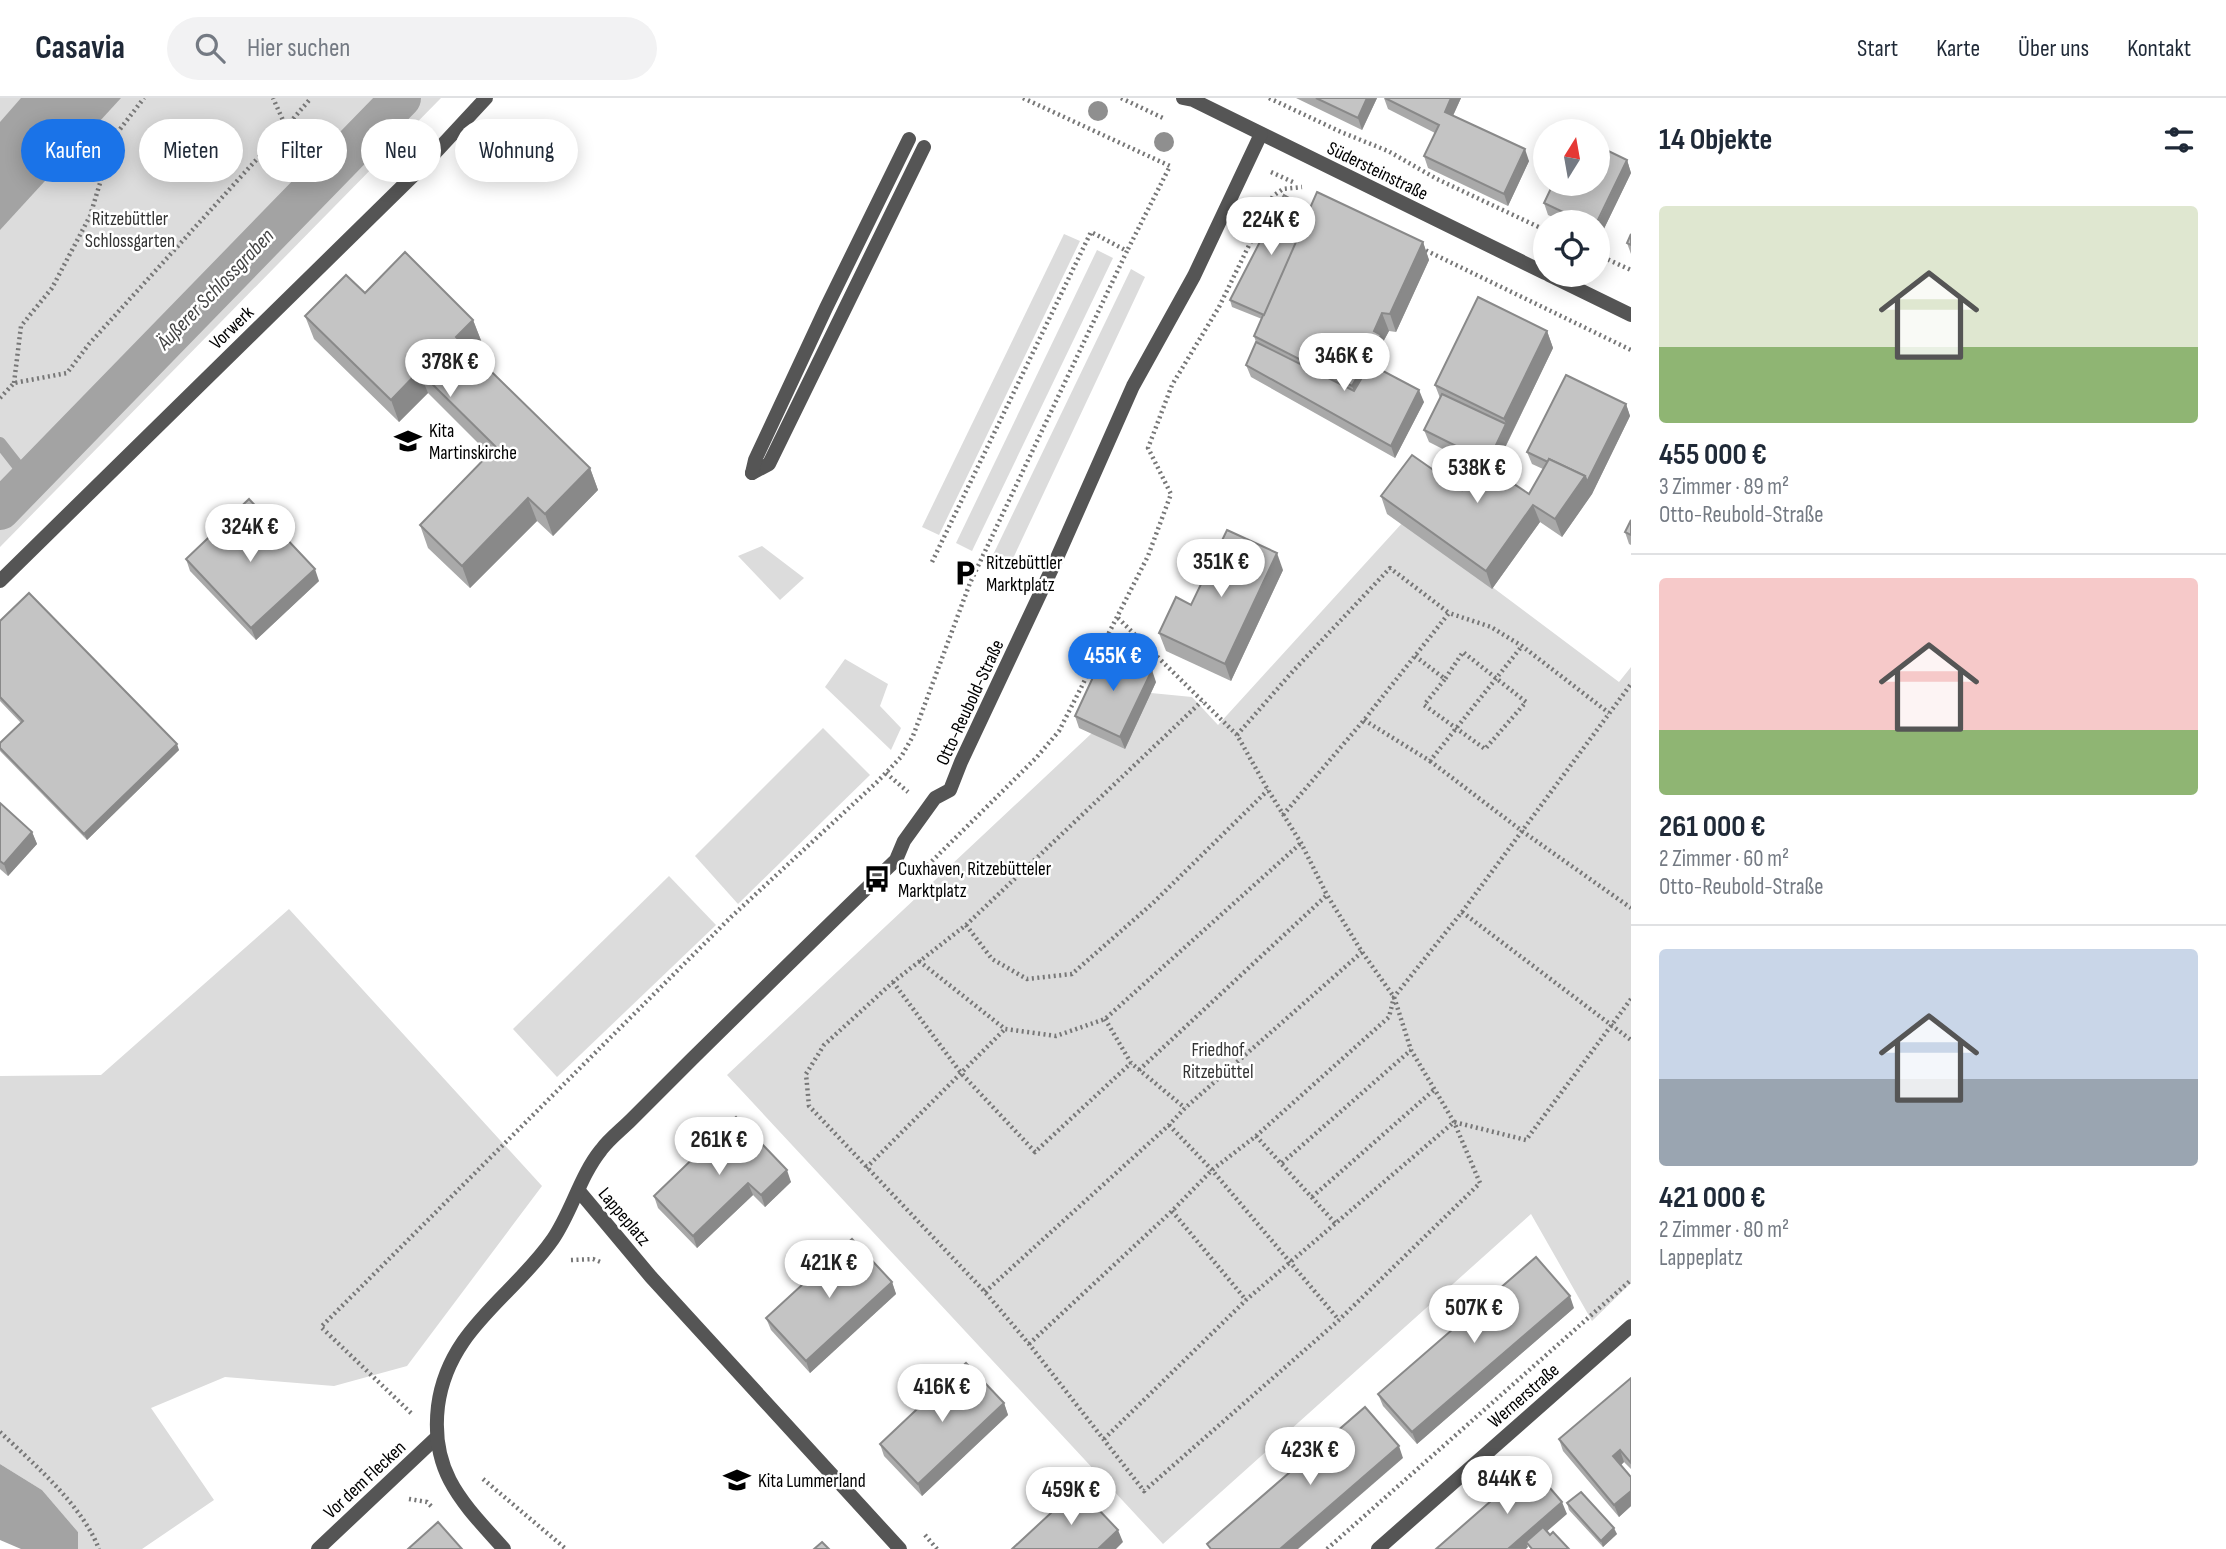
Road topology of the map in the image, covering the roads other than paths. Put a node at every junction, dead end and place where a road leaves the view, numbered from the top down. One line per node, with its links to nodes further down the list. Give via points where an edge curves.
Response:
1 (486, 98): 9 (street, Vorwerk, via 421,168)
2 (1189, 99): 3 (street, Südersteinstraße)
3 (1261, 134): 6 (street, Südersteinstraße); 10 (street, Otto-Reubold-Straße, via 1195,276 1133,386 950,790 935,798 896,860 600,1150)
4 (909, 139): 5 (street, via 752,473 769,464)
5 (924, 146)
6 (1533, 267)
7 (1574, 287): 8 (street, Südersteinstraße)
8 (1631, 315)
9 (0, 581)
10 (579, 1191): 12 (street, Lappeplatz, via 553,1239 461,1343 444,1379); 15 (street, Lappeplatz)
11 (1631, 1326): 16 (street, Wernerstraße)
12 (437, 1437): 13 (street, Vor dem Flecken); 14 (street, Lappeplatz, via 454,1490)
13 (318, 1549)
14 (504, 1549)
15 (900, 1549)
16 (1378, 1549)

